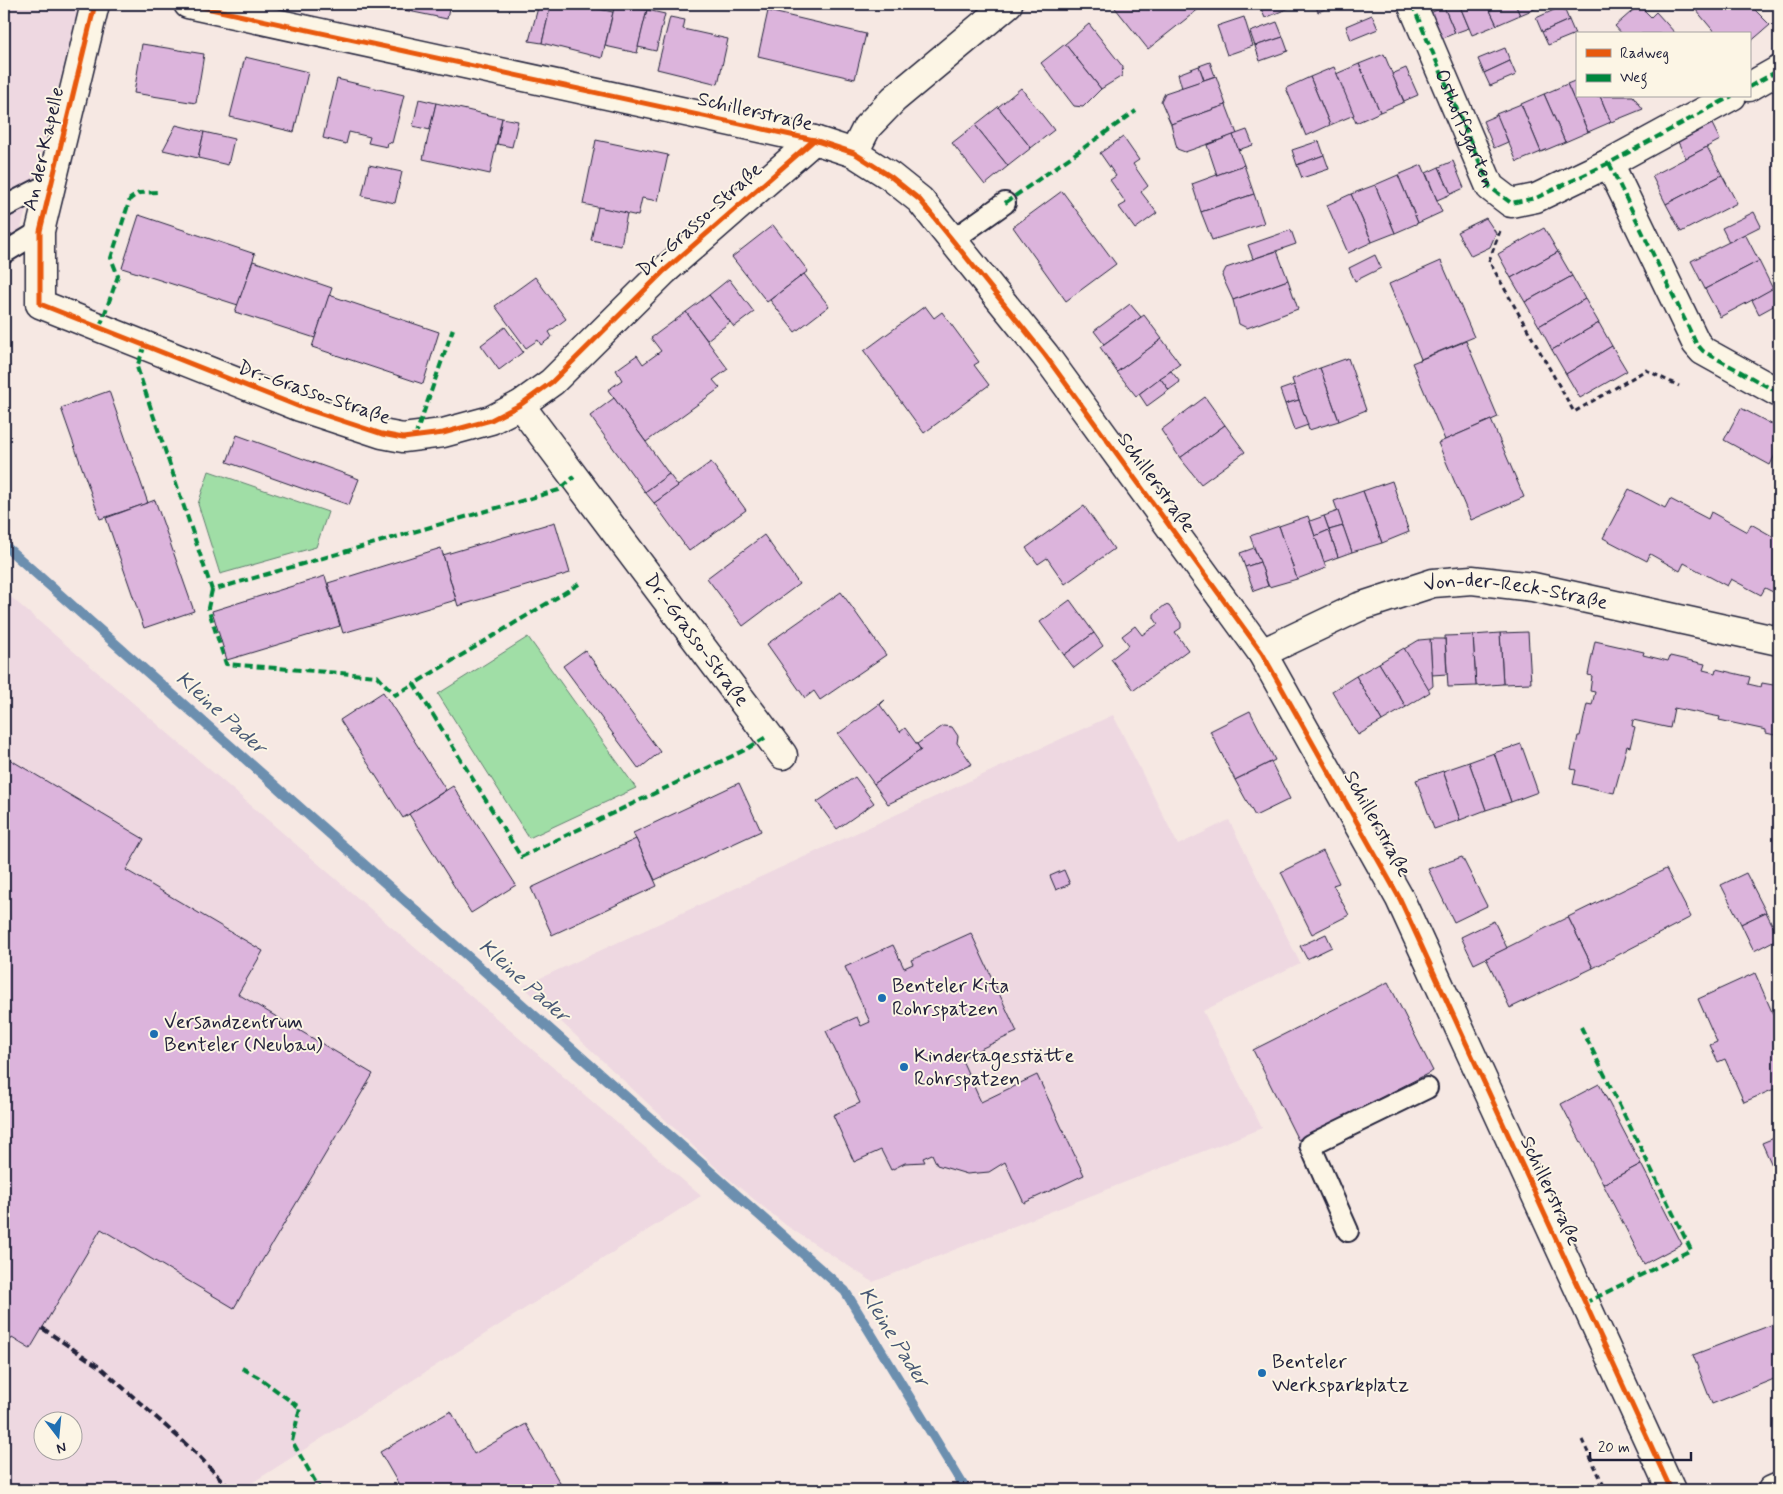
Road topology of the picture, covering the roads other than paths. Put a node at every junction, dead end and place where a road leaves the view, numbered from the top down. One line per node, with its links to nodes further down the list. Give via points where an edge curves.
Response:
1 (95, 4): 11 (street, An der Kapelle)
2 (188, 4): 8 (street, Schillerstraße)
3 (1008, 4): 9 (street, via 894,99 867,127)
4 (1412, 4): 10 (street, Osthoffsgarten, via 1490,187 1511,202 1536,198)
5 (1779, 70): 6 (street)
6 (1750, 86)
7 (1728, 98): 10 (street, Osthoffsgarten)
8 (814, 140): 9 (street, Schillerstraße); 19 (street, Dr.-Grasso-Straße, via 664,271 552,382)
9 (854, 153): 15 (street, Schillerstraße, via 920,200)
10 (1609, 163): 18 (street, via 1696,343 1703,351)
11 (51, 183): 13 (lane); 14 (street, An der Kapelle)
12 (1006, 203): 15 (lane)
13 (4, 207)
14 (40, 231): 16 (lane); 17 (street, An der Kapelle)
15 (954, 240): 21 (street, Schillerstraße, via 1045,355)
16 (4, 253)
17 (40, 304): 19 (street, Dr.-Grasso-Straße, via 300,407 382,434 403,438 443,434 491,420)
18 (1779, 393)
19 (520, 405): 22 (street, Dr.-Grasso-Straße)
20 (1779, 641): 21 (street, Von-der-Reck-Straße, via 1533,587 1472,580 1433,583 1359,607)
21 (1262, 654): 26 (street, Schillerstraße, via 1400,899)
22 (783, 755)
23 (1427, 1088): 24 (lane, via 1310,1145)
24 (1348, 1231)
25 (1779, 1487): 27 (street)
26 (1671, 1490)
27 (1772, 1490)

